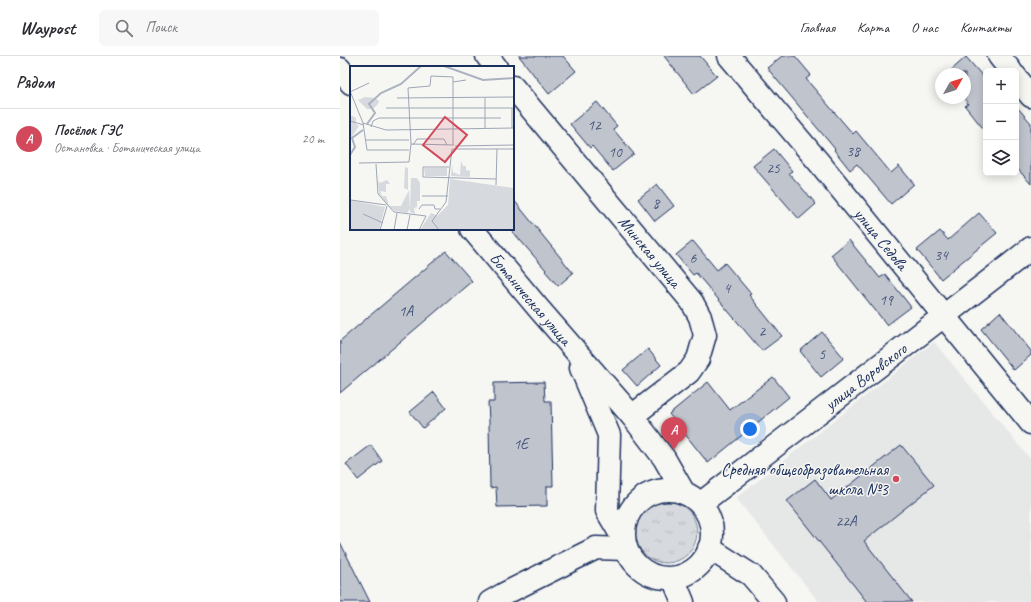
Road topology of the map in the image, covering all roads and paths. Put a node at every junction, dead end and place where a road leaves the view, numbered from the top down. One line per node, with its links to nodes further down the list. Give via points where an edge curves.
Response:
1 (487, 56): 4 (street)
2 (730, 56): 13 (street, улица Седова)
3 (999, 56): 5 (street)
4 (495, 66)
5 (1009, 68)
6 (340, 69): 7 (street)
7 (350, 81)
8 (1019, 81): 10 (street)
9 (514, 88): 15 (street, Минская улица, via 692,302 700,317 705,335 698,359 689,372)
10 (1031, 96)
11 (473, 230): 14 (street, Ботаническая улица)
12 (1031, 248): 13 (street, улица Воровского)
13 (944, 315): 16 (street, улица Седова); 17 (street, улица Воровского)
14 (574, 350): 15 (street, Ботаническая улица); 18 (street, Ботаническая улица, via 609,436 607,511)
15 (632, 416): 17 (street, Ботаническая улица)
16 (1031, 423)
17 (692, 499): 18 (street, via 673,490 650,494 640,500 626,519); 19 (street, via 706,513 711,524)
18 (625, 545): 20 (street, via 637,566 645,572 663,578); 21 (street, via 596,548)
19 (710, 548): 20 (street, via 695,568); 23 (street, via 751,575)
20 (673, 578): 22 (street)
21 (490, 602)
22 (683, 602)
23 (774, 602)

